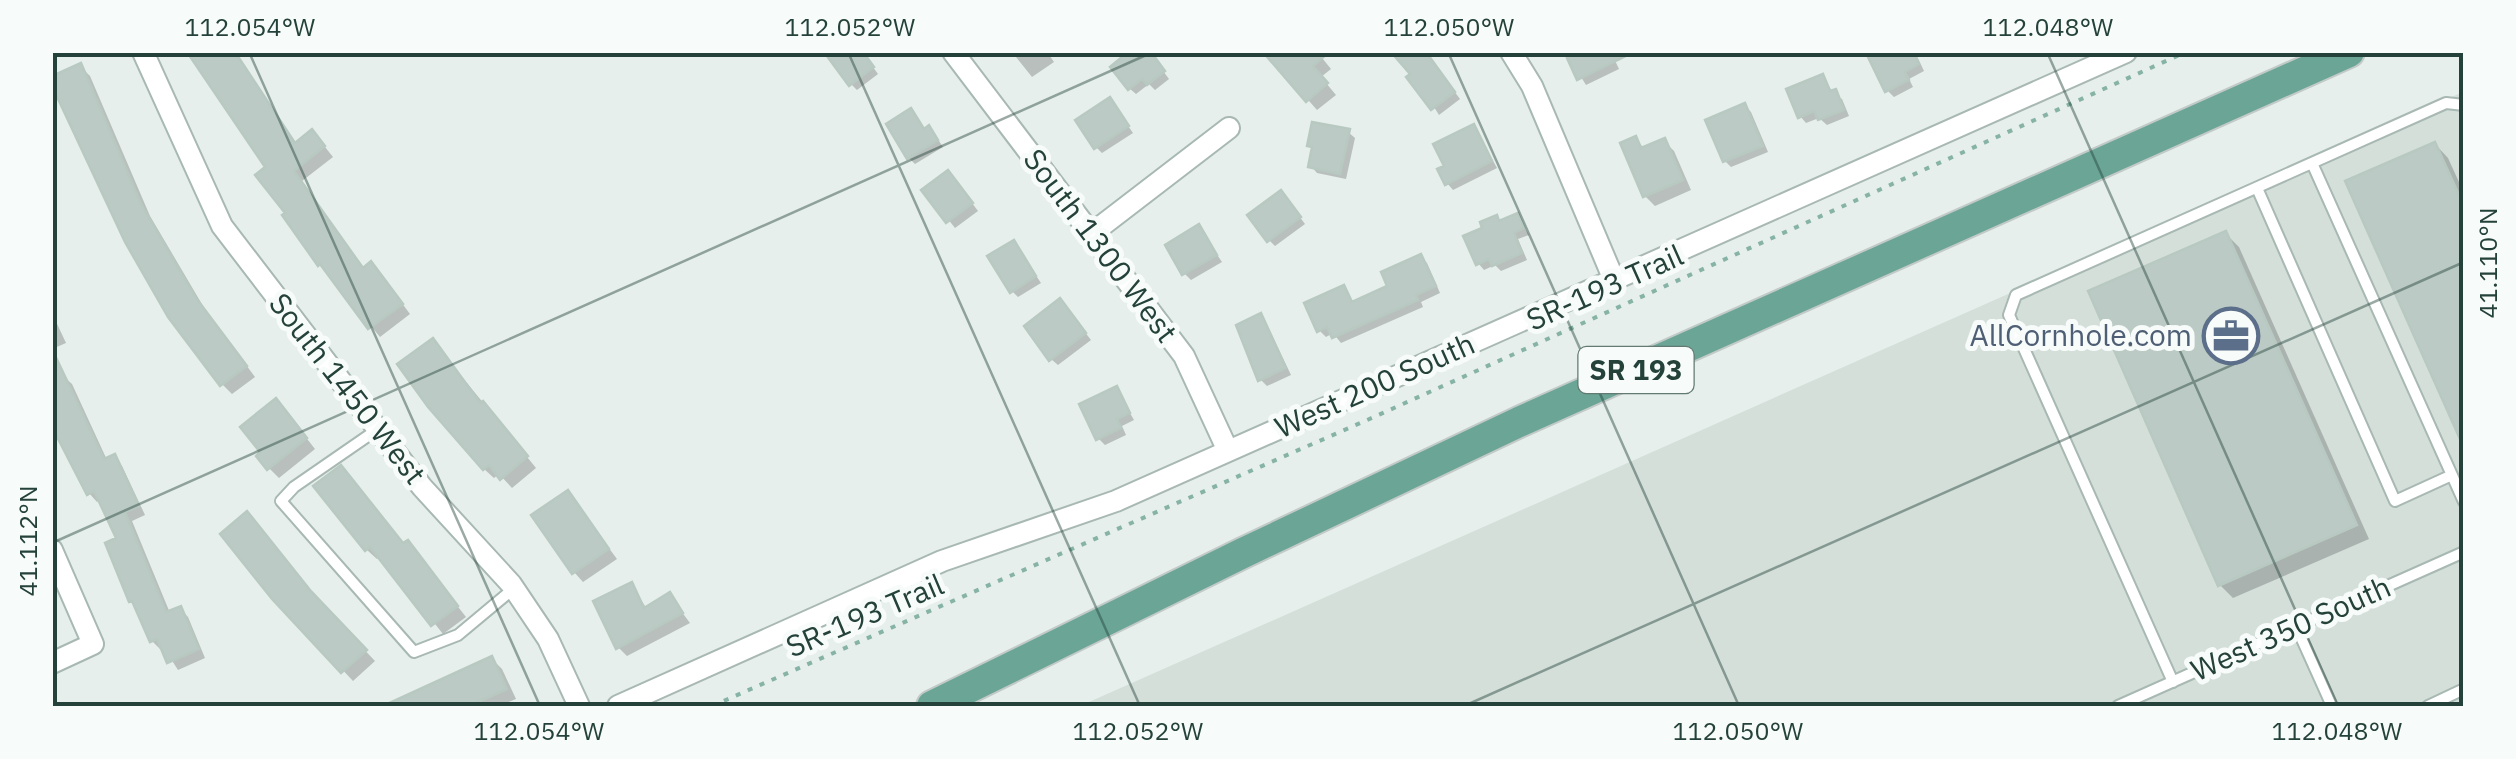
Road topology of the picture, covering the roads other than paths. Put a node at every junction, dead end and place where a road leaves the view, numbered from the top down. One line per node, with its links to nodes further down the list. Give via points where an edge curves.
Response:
1 (142, 52): 12 (street, South 1450 West, via 222,226)
2 (953, 52): 10 (street, South 1300 West)
3 (1512, 52): 11 (street)
4 (2126, 52): 11 (street, West 200 South)
5 (2349, 52): 25 (main road, SR 193, via 1519,422)
6 (2464, 105): 8 (lane, via 2446,103)
7 (1229, 128): 10 (street)
8 (2312, 163): 9 (lane); 14 (lane)
9 (2257, 188): 14 (lane, via 2395,501); 21 (lane, via 2016,295 2009,315)
10 (1091, 234): 13 (street, South 1300 West, via 1184,356)
11 (1614, 280): 13 (street, West 200 South)
12 (378, 430): 18 (street, South 1450 West); 18 (lane, via 281,501 414,652 458,635)
13 (1228, 452): 24 (street, West 200 South, via 1116,501 942,561)
14 (2452, 475): 15 (lane)
15 (2464, 502)
16 (52, 550): 20 (street, via 93,644)
17 (2464, 552): 19 (lane, West 350 South)
18 (514, 588): 23 (street, South 1450 West, via 548,639)
19 (2296, 626): 21 (lane, West 350 South); 27 (lane)
20 (52, 662)
21 (2173, 682): 26 (lane, West 350 South)
22 (2464, 689): 28 (lane)
23 (579, 706)
24 (618, 706)
25 (932, 706)
26 (2118, 706)
27 (2332, 706)
28 (2428, 706)

